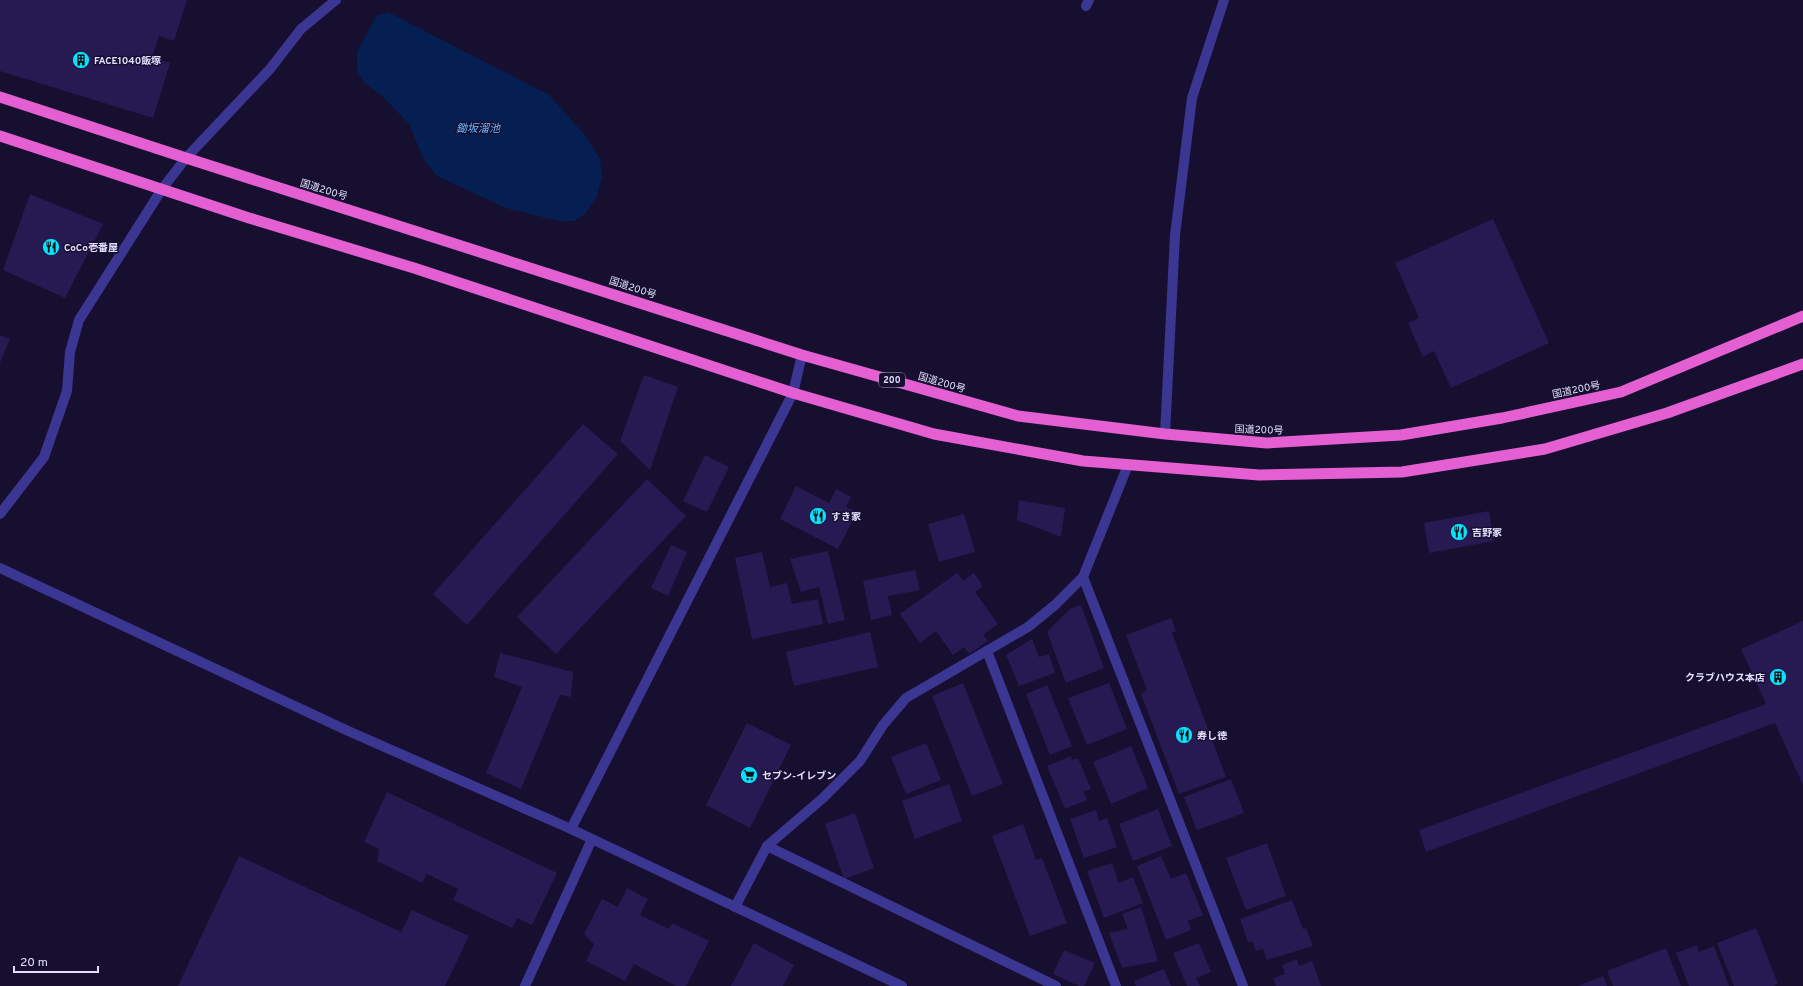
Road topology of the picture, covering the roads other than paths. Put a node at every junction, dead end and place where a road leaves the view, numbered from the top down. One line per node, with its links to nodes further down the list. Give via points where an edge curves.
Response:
1 (336, 0): 5 (street, via 301,29 270,69)
2 (1224, 0): 11 (street, via 1192,98 1175,235)
3 (0, 97): 5 (highway, 国道200号 / 200)
4 (0, 136): 6 (highway)
5 (186, 158): 6 (street); 8 (highway, 国道200号 / 200)
6 (162, 189): 10 (highway, via 414,268); 13 (street, via 79,320 70,352 67,391 44,457)
7 (1803, 316): 11 (highway, 国道200号 / 200, via 1620,392 1502,418 1401,435 1267,443)
8 (802, 355): 10 (street); 11 (highway, 国道200号 / 200, via 1018,416)
9 (1803, 364): 12 (highway, via 1667,413 1544,449 1402,472 1259,475)
10 (793, 393): 12 (highway, via 934,434 1083,461); 17 (street)
11 (1165, 434)
12 (1128, 465): 15 (street)
13 (0, 514)
14 (0, 568): 17 (street, via 346,730)
15 (1083, 577): 16 (street, via 1028,627); 25 (street)
16 (987, 651): 19 (street, via 906,698 883,725 860,761 823,798); 24 (street)
17 (572, 829): 18 (street)
18 (592, 839): 20 (street); 21 (street)
19 (767, 846): 20 (street); 23 (street)
20 (734, 907): 22 (street)
21 (525, 986)
22 (902, 986)
23 (1056, 986)
24 (1116, 986)
25 (1243, 986)

